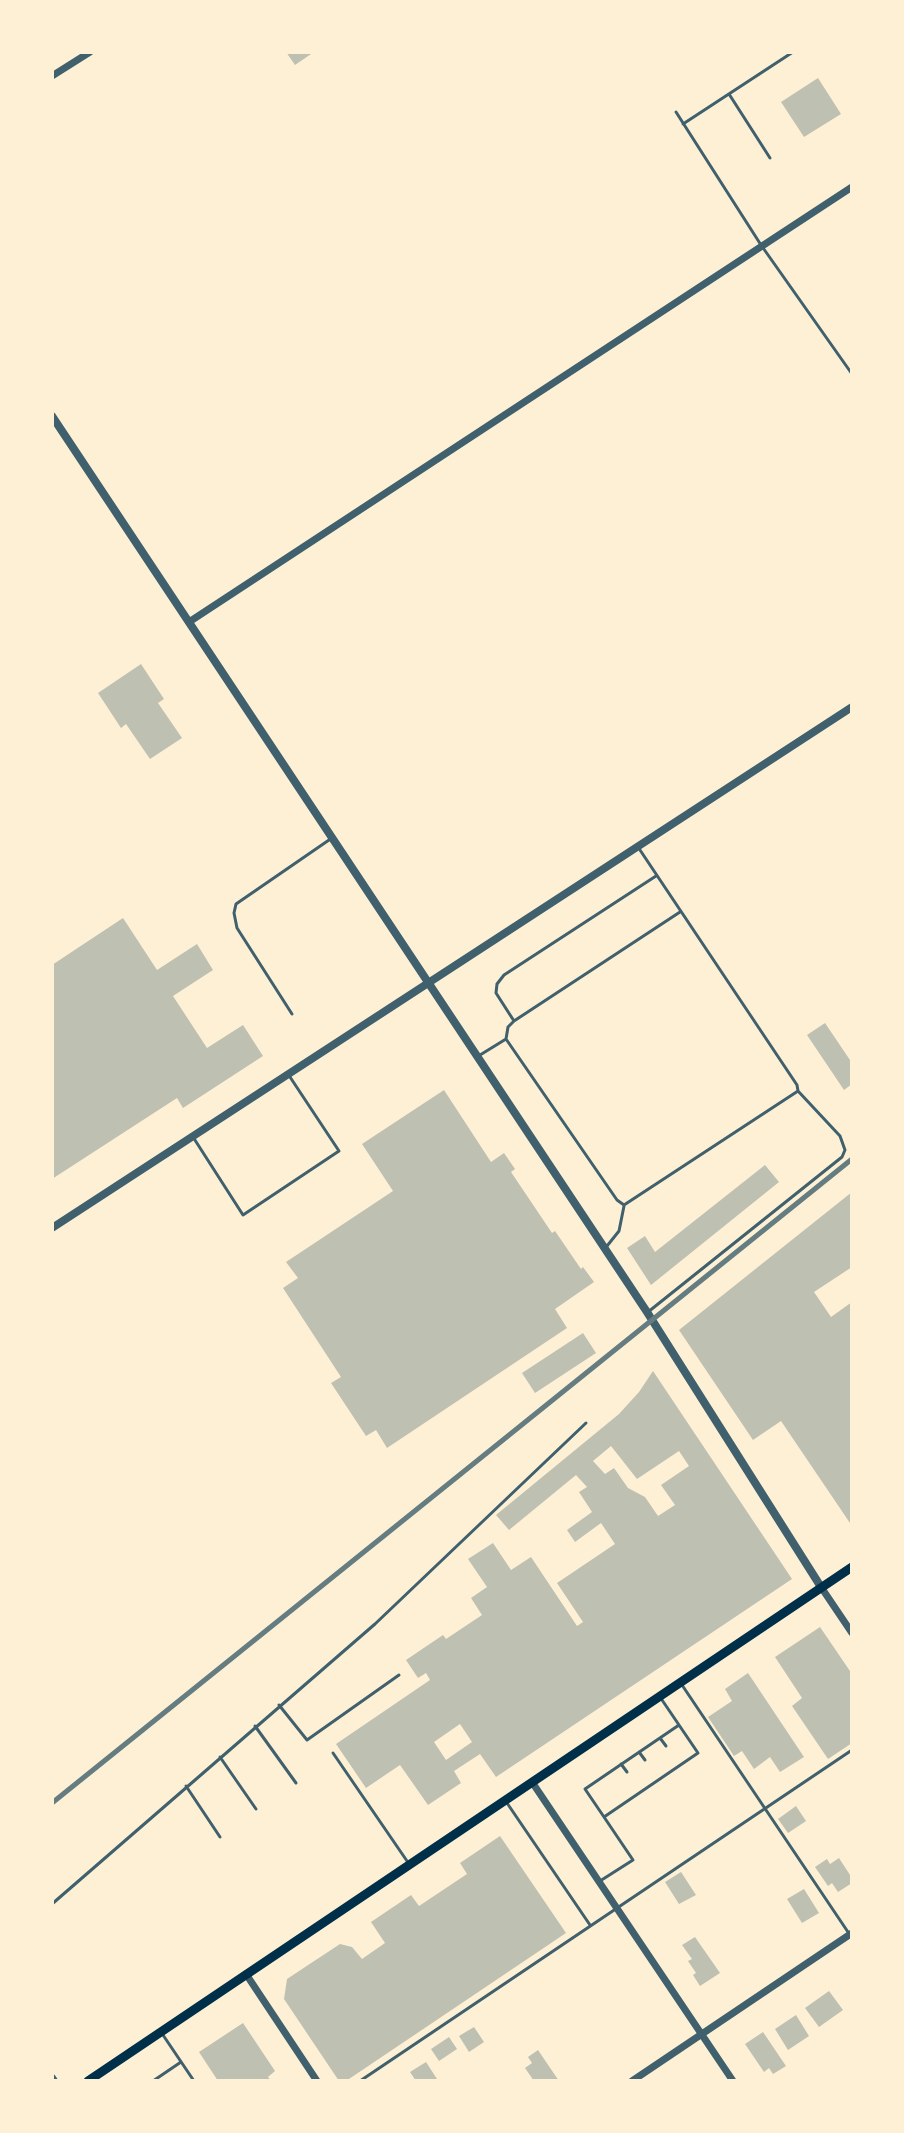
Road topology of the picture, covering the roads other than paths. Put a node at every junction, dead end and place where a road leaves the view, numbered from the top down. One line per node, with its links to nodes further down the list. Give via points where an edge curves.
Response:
1 (90, 52): 3 (street)
2 (793, 52): 4 (lane)
3 (52, 76)
4 (729, 94): 6 (lane); 7 (lane)
5 (676, 112): 6 (lane)
6 (683, 124): 9 (lane)
7 (770, 158)
8 (852, 187): 9 (street)
9 (761, 245): 10 (lane); 12 (street)
10 (852, 374)
11 (52, 416): 12 (street)
12 (189, 622): 14 (street)
13 (852, 707): 15 (street)
14 (332, 838): 18 (street); 19 (lane, via 236,904 237,928)
15 (638, 847): 16 (lane); 18 (street)
16 (656, 876): 17 (lane); 20 (lane, via 504,975 496,993)
17 (680, 912): 20 (lane); 24 (lane)
18 (429, 984): 22 (street); 23 (street)
19 (292, 1014)
20 (514, 1021): 21 (lane)
21 (506, 1039): 22 (lane); 26 (lane)
22 (477, 1057): 28 (street)
23 (288, 1075): 25 (street); 25 (lane, via 339,1151 243,1215)
24 (798, 1091): 26 (lane); 29 (lane, via 840,1136 842,1157)
25 (193, 1137): 27 (street)
26 (624, 1205): 28 (lane, via 619,1231)
27 (52, 1228)
28 (605, 1249): 29 (street)
29 (647, 1312): 32 (street)
30 (586, 1423): 37 (lane, via 375,1624)
31 (852, 1567): 32 (main road)
32 (821, 1587): 33 (street); 35 (main road)
33 (852, 1633)
34 (399, 1675): 37 (lane, via 307,1740)
35 (680, 1682): 36 (main road); 59 (lane)
36 (660, 1696): 38 (lane); 53 (main road)
37 (279, 1705): 39 (lane)
38 (679, 1725): 40 (lane); 49 (lane, via 698,1753)
39 (255, 1726): 45 (lane); 54 (lane)
40 (660, 1738): 41 (lane); 43 (lane)
41 (666, 1746)
42 (852, 1750): 59 (lane)
43 (639, 1752): 47 (lane); 48 (lane)
44 (333, 1753): 63 (lane)
45 (220, 1757): 56 (lane); 60 (lane)
46 (674, 1759): 49 (lane)
47 (645, 1760)
48 (621, 1764): 50 (lane); 61 (lane, via 585,1789)
49 (680, 1766): 52 (lane)
50 (627, 1772)
51 (653, 1773): 52 (lane)
52 (659, 1780): 57 (lane)
53 (532, 1782): 58 (main road); 64 (street)
54 (296, 1783)
55 (636, 1785): 57 (lane)
56 (186, 1786): 62 (lane); 65 (lane)
57 (641, 1792): 61 (lane)
58 (505, 1800): 63 (main road); 67 (lane)
59 (766, 1808): 66 (lane); 68 (lane)
60 (256, 1809)
61 (604, 1817): 64 (lane, via 633,1860)
62 (220, 1837)
63 (410, 1865): 69 (main road)
64 (600, 1881): 66 (street)
65 (52, 1904)
66 (618, 1907): 67 (lane); 71 (street)
67 (590, 1925): 77 (lane)
68 (851, 1935): 71 (street)
69 (246, 1974): 70 (main road); 76 (street)
70 (161, 2032): 72 (lane); 73 (main road)
71 (701, 2034): 78 (street); 79 (street)
72 (181, 2062): 74 (lane); 75 (lane)
73 (88, 2081)
74 (153, 2081)
75 (194, 2081)
76 (317, 2081)
77 (360, 2081)
78 (632, 2081)
79 (733, 2081)

